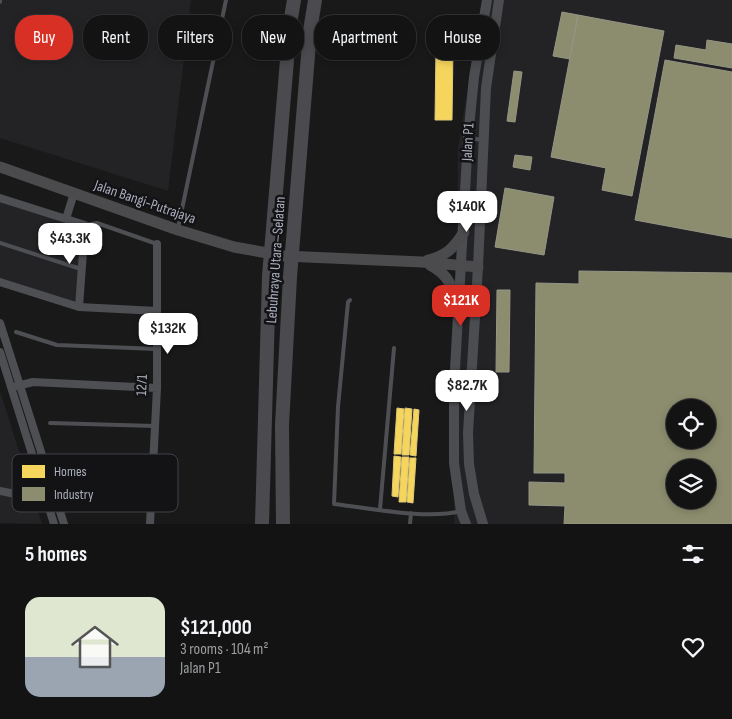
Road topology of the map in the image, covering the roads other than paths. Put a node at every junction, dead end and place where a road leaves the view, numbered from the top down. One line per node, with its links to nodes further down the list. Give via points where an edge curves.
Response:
1 (226, 0): 13 (lane)
2 (294, 0): 48 (highway, Lebuhraya Utara–Selatan, via 273,224)
3 (315, 0): 49 (highway, Lebuhraya Utara–Selatan, via 290,277 282,425)
4 (487, 0): 6 (main road, Jalan P1)
5 (499, 0): 7 (main road, Jalan P1, via 486,88)
6 (468, 138): 7 (lane); 14 (main road, Jalan P1)
7 (483, 140): 19 (main road, Jalan P1)
8 (0, 167): 9 (main road, Jalan Bangi-Putrajaya)
9 (74, 193): 11 (street); 13 (main road, Jalan Bangi-Putrajaya)
10 (0, 198): 11 (street)
11 (66, 219): 12 (street)
12 (85, 225): 16 (lane, via 96,223); 20 (street)
13 (178, 230): 17 (main road, Jalan Bangi-Putrajaya, via 284,256)
14 (464, 232): 17 (main road, via 451,250); 18 (main road, Jalan P1)
15 (0, 243): 20 (lane)
16 (157, 244): 24 (street, 12/1)
17 (422, 262): 18 (main road, Jalan Bangi-Putrajaya); 25 (main road, via 449,279)
18 (462, 266): 19 (main road, Jalan Bangi-Putrajaya); 25 (main road, Jalan P1)
19 (478, 267): 35 (main road, Jalan P1)
20 (81, 268): 23 (street)
21 (0, 282): 23 (street)
22 (350, 300): 41 (lane, via 338,407 334,504)
23 (79, 307): 24 (street)
24 (157, 311): 30 (street, 12/1)
25 (459, 317): 33 (main road, Jalan P1)
26 (0, 323): 29 (street)
27 (16, 332): 30 (lane, via 57,345)
28 (394, 348): 41 (lane)
29 (2, 349): 31 (street); 32 (street)
30 (157, 349): 34 (street, 12/1)
31 (20, 385): 32 (street); 34 (street, via 33,382); 39 (street)
32 (11, 387): 38 (street)
33 (454, 387): 35 (lane); 44 (main road, Jalan P1, via 454,463)
34 (156, 388): 37 (street, 12/1)
35 (470, 388): 52 (main road, Jalan P1, via 469,464)
36 (50, 423): 37 (lane)
37 (155, 426): 40 (street, 12/1)
38 (32, 454)
39 (41, 454)
40 (153, 454)
41 (380, 509): 45 (lane)
42 (50, 512): 46 (street)
43 (60, 512): 47 (street)
44 (460, 512): 45 (lane, via 447,515); 51 (main road, Jalan P1)
45 (411, 513): 50 (lane)
46 (54, 524)
47 (64, 524)
48 (262, 524)
49 (283, 524)
50 (410, 524)
51 (466, 524)
52 (483, 524)

